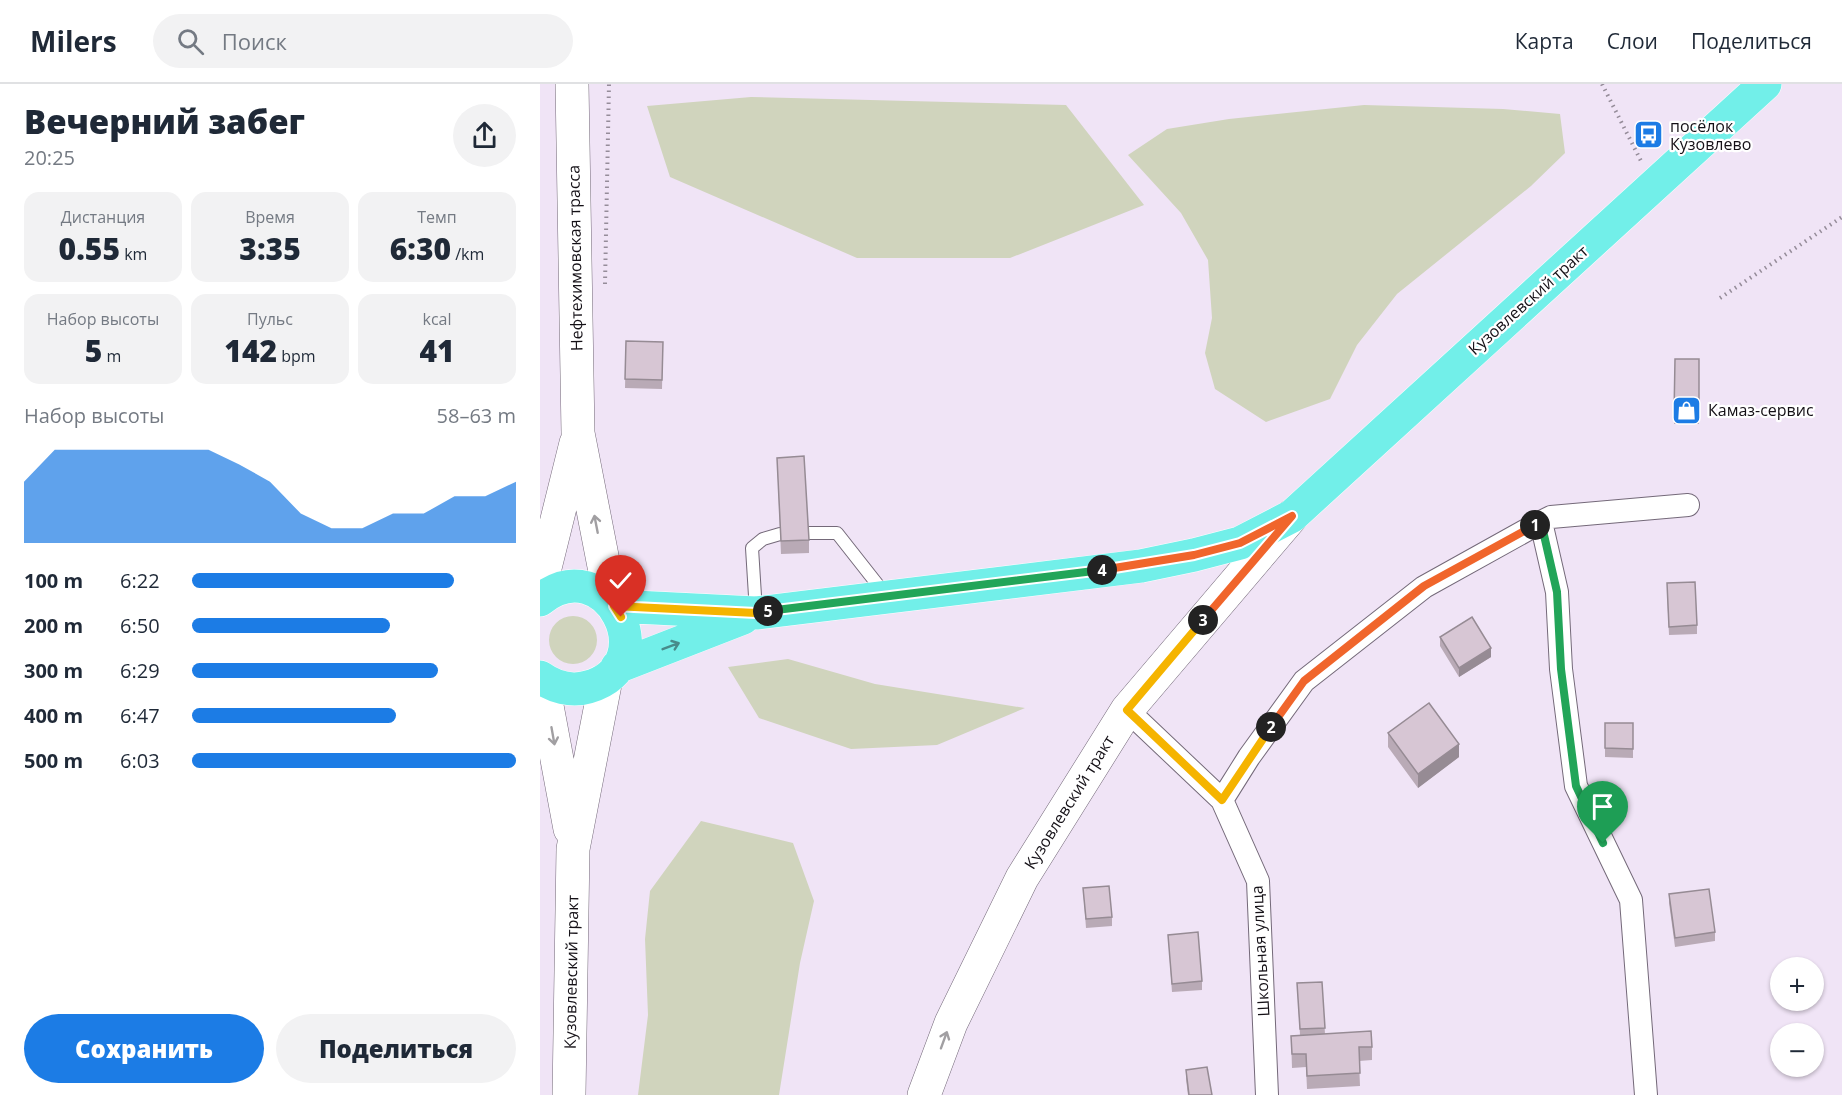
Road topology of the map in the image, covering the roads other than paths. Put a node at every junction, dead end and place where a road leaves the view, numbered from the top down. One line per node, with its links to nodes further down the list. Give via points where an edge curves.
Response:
1 (572, 84): 3 (main road, Нефтехимовская трасса)
2 (1765, 84): 5 (main road, Кузовлевский тракт)
3 (578, 433): 9 (main road, Нефтехимовская трасса); 12 (main road, Нефтехимовская трасса, one-way to 3)
4 (1688, 505): 6 (street, via 1551,517)
5 (1292, 516): 10 (main road, Кузовлевский тракт, via 1240,543 1141,566); 16 (main road, Кузовлевский тракт)
6 (1541, 522): 17 (street, via 1424,586 1304,681); 22 (street, via 1557,592 1561,669 1576,786 1631,900)
7 (808, 533): 10 (lane, via 837,533)
8 (780, 534): 13 (lane, via 763,539 752,548)
9 (540, 588)
10 (888, 598): 13 (main road, Кузовлевский тракт)
11 (540, 600): 12 (main road, via 560,589 574,587 593,591)
12 (612, 604): 13 (main road, Кузовлевский тракт); 14 (main road, via 621,617 625,643)
13 (756, 613): 14 (main road, Кузовлевский тракт, one-way to 13)
14 (611, 673): 15 (main road, via 580,689 567,689); 18 (main road, Кузовлевский тракт)
15 (541, 678): 18 (main road, Кузовлевский тракт, one-way to 18)
16 (1127, 710): 17 (street, Школьная улица); 20 (main road, Кузовлевский тракт, one-way to 16, via 951,1023 1022,878)
17 (1222, 800): 21 (street, Школьная улица, via 1258,881)
18 (573, 849): 19 (main road, Кузовлевский тракт)
19 (569, 1095)
20 (924, 1095)
21 (1267, 1095)
22 (1646, 1095)

